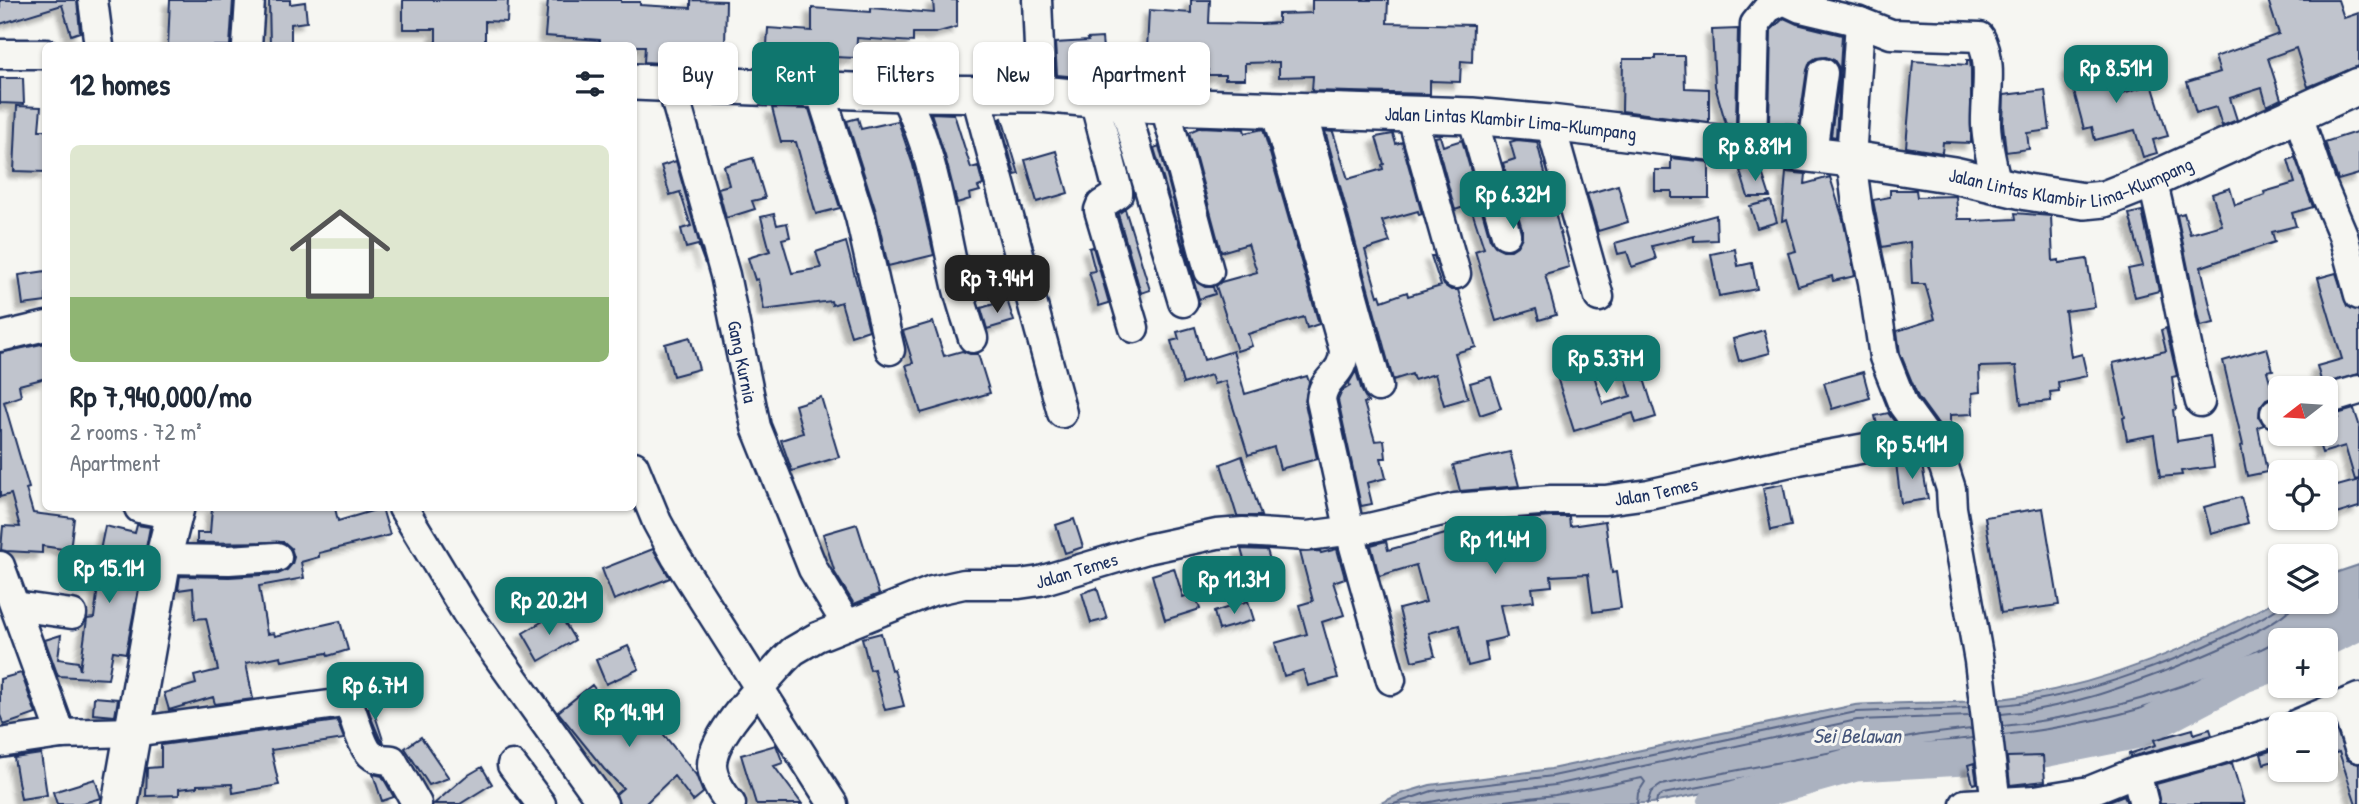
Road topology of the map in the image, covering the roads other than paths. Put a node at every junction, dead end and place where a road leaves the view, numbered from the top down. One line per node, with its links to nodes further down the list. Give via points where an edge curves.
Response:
1 (93, 0): 5 (street)
2 (250, 0): 6 (street)
3 (1037, 0): 7 (street)
4 (1860, 22): 27 (street, via 1784,0 1761,15 1755,24); 29 (street); 31 (street, via 1891,34 1980,37 1988,83 1987,138)
5 (98, 42)
6 (247, 42)
7 (1039, 42)
8 (0, 54): 9 (street)
9 (42, 54)
10 (1823, 73): 28 (street)
11 (637, 82): 12 (main road, Jalan Lintas Klambir Lima–Klumpang)
12 (658, 83)
13 (2359, 86): 24 (main road, Jalan Lintas Klambir Lima–Klumpang)
14 (677, 105): 58 (street, Gang Kurnia, via 725,275 756,427 813,569)
15 (825, 105): 42 (street, via 860,217)
16 (910, 105): 41 (street)
17 (979, 105): 47 (street)
18 (1109, 105): 39 (street, via 1118,194 1099,210)
19 (1111, 105): 37 (street)
20 (1156, 105): 21 (main road, Jalan Lintas Klambir Lima–Klumpang)
21 (1165, 106): 22 (main road, Jalan Lintas Klambir Lima–Klumpang); 33 (street)
22 (1289, 111): 23 (main road, Jalan Lintas Klambir Lima–Klumpang); 43 (street); 52 (street, via 1344,349 1344,363 1322,390 1321,400)
23 (1411, 114): 25 (main road, Jalan Lintas Klambir Lima–Klumpang); 34 (street)
24 (2298, 115): 30 (main road, Jalan Lintas Klambir Lima–Klumpang); 35 (street, via 2343,235)
25 (1472, 116): 26 (main road, Jalan Lintas Klambir Lima–Klumpang); 32 (street)
26 (1550, 122): 27 (main road, Jalan Lintas Klambir Lima–Klumpang); 36 (street)
27 (1752, 147): 28 (main road, Jalan Lintas Klambir Lima–Klumpang)
28 (1812, 153): 29 (main road, Jalan Lintas Klambir Lima–Klumpang)
29 (1851, 159): 31 (main road, Jalan Lintas Klambir Lima–Klumpang); 48 (street, via 1884,357 1903,405)
30 (2152, 180): 31 (main road, Jalan Lintas Klambir Lima–Klumpang, via 2104,199 2084,201); 46 (street)
31 (1997, 185)
32 (1506, 234)
33 (1209, 271)
34 (1456, 274)
35 (2359, 295)
36 (1599, 297)
37 (1183, 302)
38 (42, 327): 40 (street)
39 (1134, 328)
40 (0, 337)
41 (972, 338)
42 (890, 350)
43 (1378, 387)
44 (2359, 390): 45 (street)
45 (2338, 396)
46 (2200, 402)
47 (1062, 413)
48 (1927, 437): 52 (street, Jalan Temes, via 1649,494 1455,508); 71 (street, via 1951,489)
49 (637, 473): 60 (street, via 676,557)
50 (175, 511): 54 (main road)
51 (405, 511): 75 (street, via 466,612)
52 (1350, 532): 58 (street, Jalan Temes, via 1217,534 1040,581 944,587); 59 (street)
53 (277, 556): 54 (street)
54 (163, 559): 63 (main road)
55 (0, 566): 56 (street)
56 (15, 606): 57 (street); 64 (street)
57 (72, 614)
58 (847, 625): 60 (street, Jalan Temes, via 793,651)
59 (1391, 680)
60 (760, 689): 70 (street, Jalan Temes, via 720,737 712,767); 76 (street)
61 (2352, 701): 62 (street); 67 (street)
62 (2326, 712)
63 (134, 732): 64 (street); 72 (main road); 73 (street, via 349,704 366,750 372,757 392,760)
64 (61, 734): 66 (street)
65 (2268, 734): 69 (street)
66 (0, 743)
67 (2359, 748)
68 (512, 765): 74 (street)
69 (2136, 772): 71 (street, via 2089,791); 78 (street)
70 (726, 798)
71 (1996, 803): 77 (street)
72 (120, 804)
73 (417, 804)
74 (541, 804)
75 (603, 804)
76 (833, 804)
77 (1965, 804)
78 (2144, 804)

